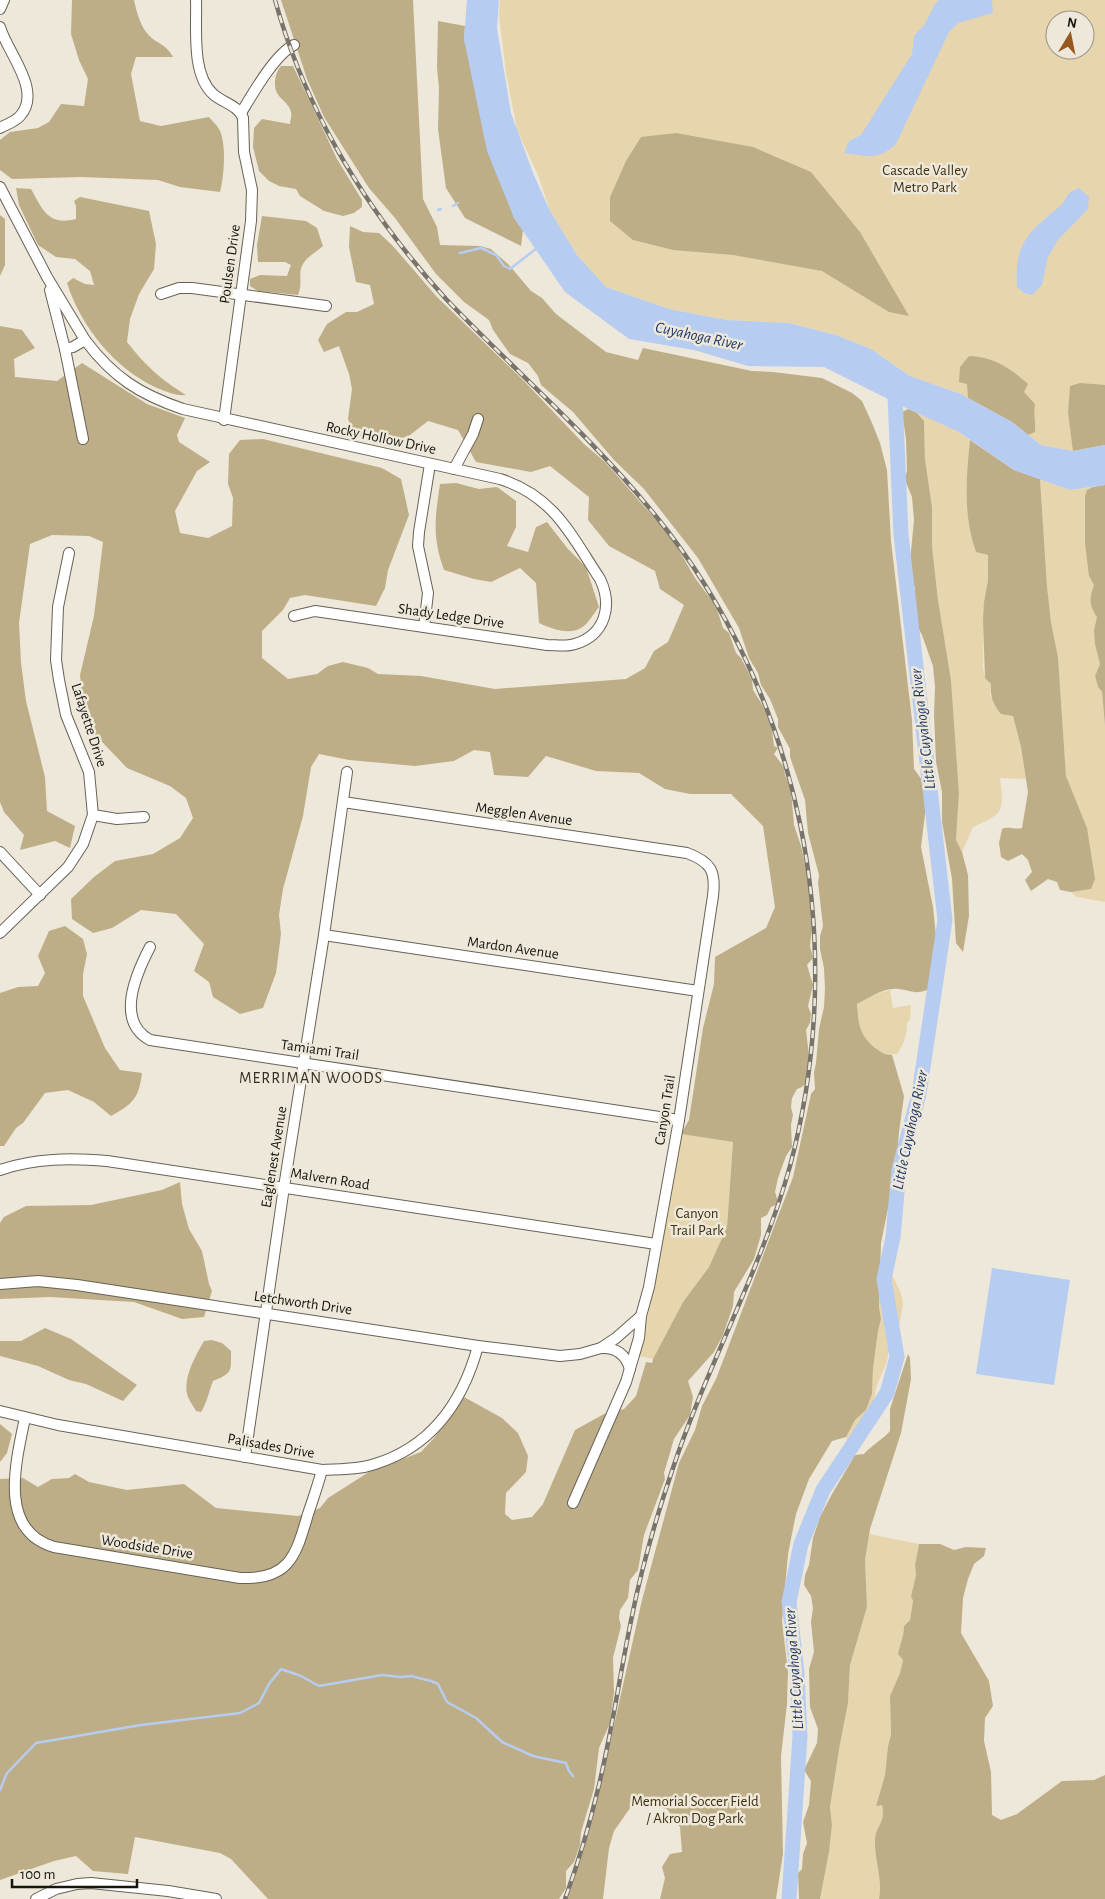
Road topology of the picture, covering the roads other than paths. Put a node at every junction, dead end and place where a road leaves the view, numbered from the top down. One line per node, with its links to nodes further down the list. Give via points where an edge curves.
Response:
1 (4, 0): 3 (street)
2 (196, 0): 6 (street, via 200,74 214,96)
3 (0, 9)
4 (0, 27): 7 (street, via 25,78 27,99 21,115)
5 (294, 45): 6 (street, via 258,84)
6 (241, 113): 11 (street, Poulsen Drive, via 252,205)
7 (0, 128)
8 (0, 187): 9 (street)
9 (47, 276): 13 (street, Rocky Hollow Drive); 14 (street)
10 (161, 294): 11 (street, via 179,288)
11 (241, 294): 12 (street); 16 (street, Poulsen Drive)
12 (326, 306)
13 (85, 340): 14 (street); 16 (street, Rocky Hollow Drive, via 101,361 138,390 183,409)
14 (65, 349): 17 (street)
15 (478, 419): 19 (street)
16 (224, 420): 18 (street, Rocky Hollow Drive)
17 (83, 439)
18 (430, 464): 19 (street, Rocky Hollow Drive); 22 (street, via 419,532 420,559 428,600)
19 (454, 470): 23 (street, Rocky Hollow Drive, via 512,483 536,495 553,510 603,586 607,607)
20 (69, 553): 26 (street, Lafayette Drive, via 58,608 56,660 66,715 91,779)
21 (294, 616): 22 (street, Shady Ledge Drive, via 316,611)
22 (424, 627): 23 (street, Shady Ledge Drive, via 564,646 582,641)
23 (599, 628)
24 (347, 772): 25 (street, Eaglenest Avenue)
25 (343, 802): 29 (street, Megglen Avenue, via 687,853); 32 (street, Eaglenest Avenue)
26 (92, 815): 27 (street, via 117,819); 30 (street, Lafayette Drive, via 77,856)
27 (144, 817)
28 (0, 852): 30 (street)
29 (700, 858): 34 (street, Canyon Trail, via 711,870 715,883)
30 (40, 895): 31 (street, Lafayette Drive)
31 (0, 933)
32 (324, 935): 34 (street, Mardon Avenue); 35 (street, Eaglenest Avenue)
33 (150, 947): 35 (street, Tamiami Trail, via 136,973 130,1011 131,1021 144,1037)
34 (698, 991): 36 (street, Canyon Trail)
35 (303, 1063): 36 (street, Tamiami Trail); 38 (street, Eaglenest Avenue)
36 (679, 1120): 39 (street, Canyon Trail)
37 (0, 1170): 38 (street, Malvern Road, via 20,1164 74,1158)
38 (284, 1187): 39 (street, Malvern Road); 41 (street, Eaglenest Avenue)
39 (656, 1244): 42 (street, Canyon Trail)
40 (0, 1284): 41 (street, Letchworth Drive, via 38,1281 77,1284)
41 (266, 1312): 43 (street, Letchworth Drive); 48 (street, Eaglenest Avenue)
42 (641, 1316): 44 (street, Letchworth Drive); 45 (street, Canyon Trail)
43 (478, 1346): 44 (street, Letchworth Drive, via 560,1356); 49 (street, Palisades Drive, via 471,1373 460,1392 441,1420 421,1441 374,1465)
44 (601, 1348): 45 (street, via 611,1348 621,1354 629,1363)
45 (630, 1370): 50 (street, Canyon Trail)
46 (0, 1411): 47 (street, Palisades Drive)
47 (25, 1418): 48 (street, Palisades Drive); 49 (street, Woodside Drive, via 7,1495 8,1509 24,1534 36,1542 54,1547 240,1578 267,1576 284,1567 298,1550)
48 (245, 1457): 49 (street, Palisades Drive)
49 (322, 1470)
50 (573, 1503)
51 (36, 1899): 52 (street, via 56,1889 90,1883)
52 (216, 1899)

